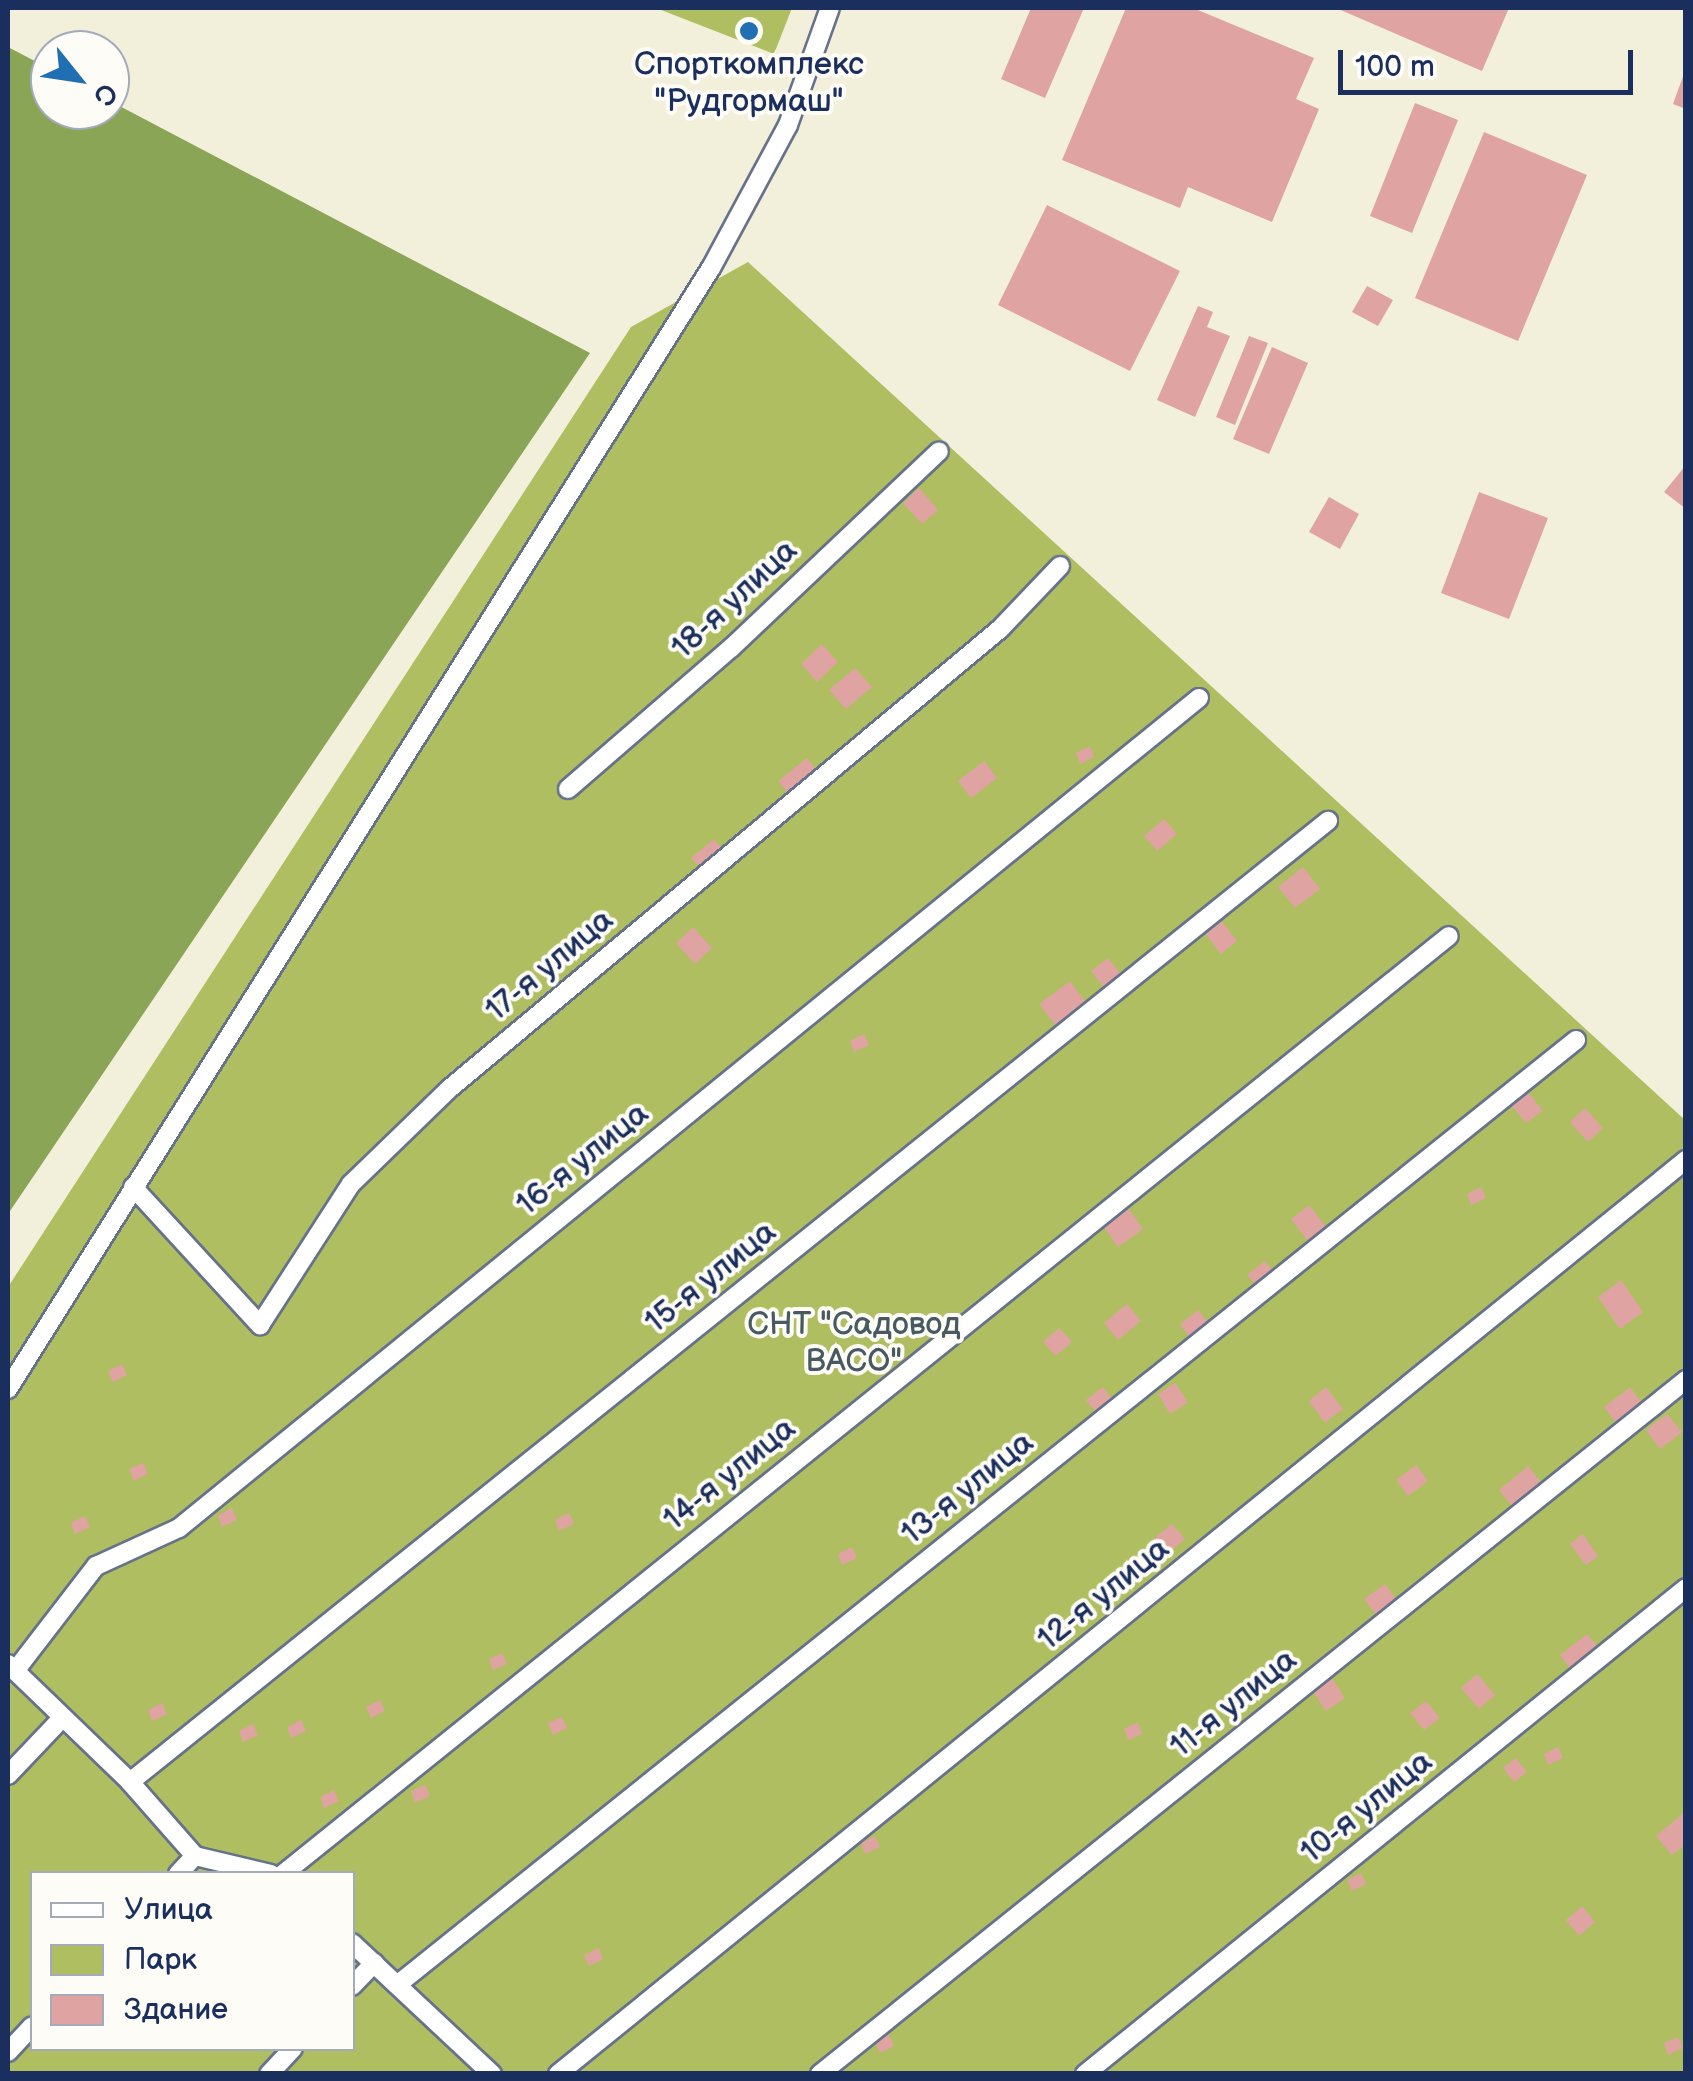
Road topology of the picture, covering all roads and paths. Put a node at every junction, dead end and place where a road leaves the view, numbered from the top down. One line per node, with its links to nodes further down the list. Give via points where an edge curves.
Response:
1 (830, 8): 10 (street, via 788,125 710,268)
2 (939, 451): 5 (street, 18-я улица)
3 (1060, 566): 10 (street, 17-я улица, via 1000,630 435,1102 350,1184 260,1326)
4 (1199, 698): 14 (street, 16-я улица, via 179,1528 96,1566)
5 (568, 789)
6 (1328, 821): 17 (street, 15-я улица)
7 (1449, 936): 21 (street, 14-я улица)
8 (1576, 1040): 25 (street, 13-я улица)
9 (1686, 1160): 31 (street, 12-я улица)
10 (133, 1187): 12 (street)
11 (1686, 1380): 32 (street, 11-я улица)
12 (8, 1389)
13 (1686, 1588): 33 (street, 10-я улица)
14 (12, 1667): 15 (street)
15 (62, 1718): 16 (street); 17 (street)
16 (8, 1775)
17 (130, 1782): 18 (street)
18 (195, 1856): 19 (street); 20 (street)
19 (181, 1871)
20 (258, 1871)
21 (287, 1871)
22 (355, 1946): 23 (street)
23 (374, 1964): 24 (street); 25 (street)
24 (355, 1983)
25 (397, 1984): 30 (street)
26 (30, 2028): 28 (street)
27 (290, 2051): 29 (street)
28 (8, 2052)
29 (269, 2074)
30 (492, 2074)
31 (558, 2074)
32 (820, 2074)
33 (1085, 2074)

